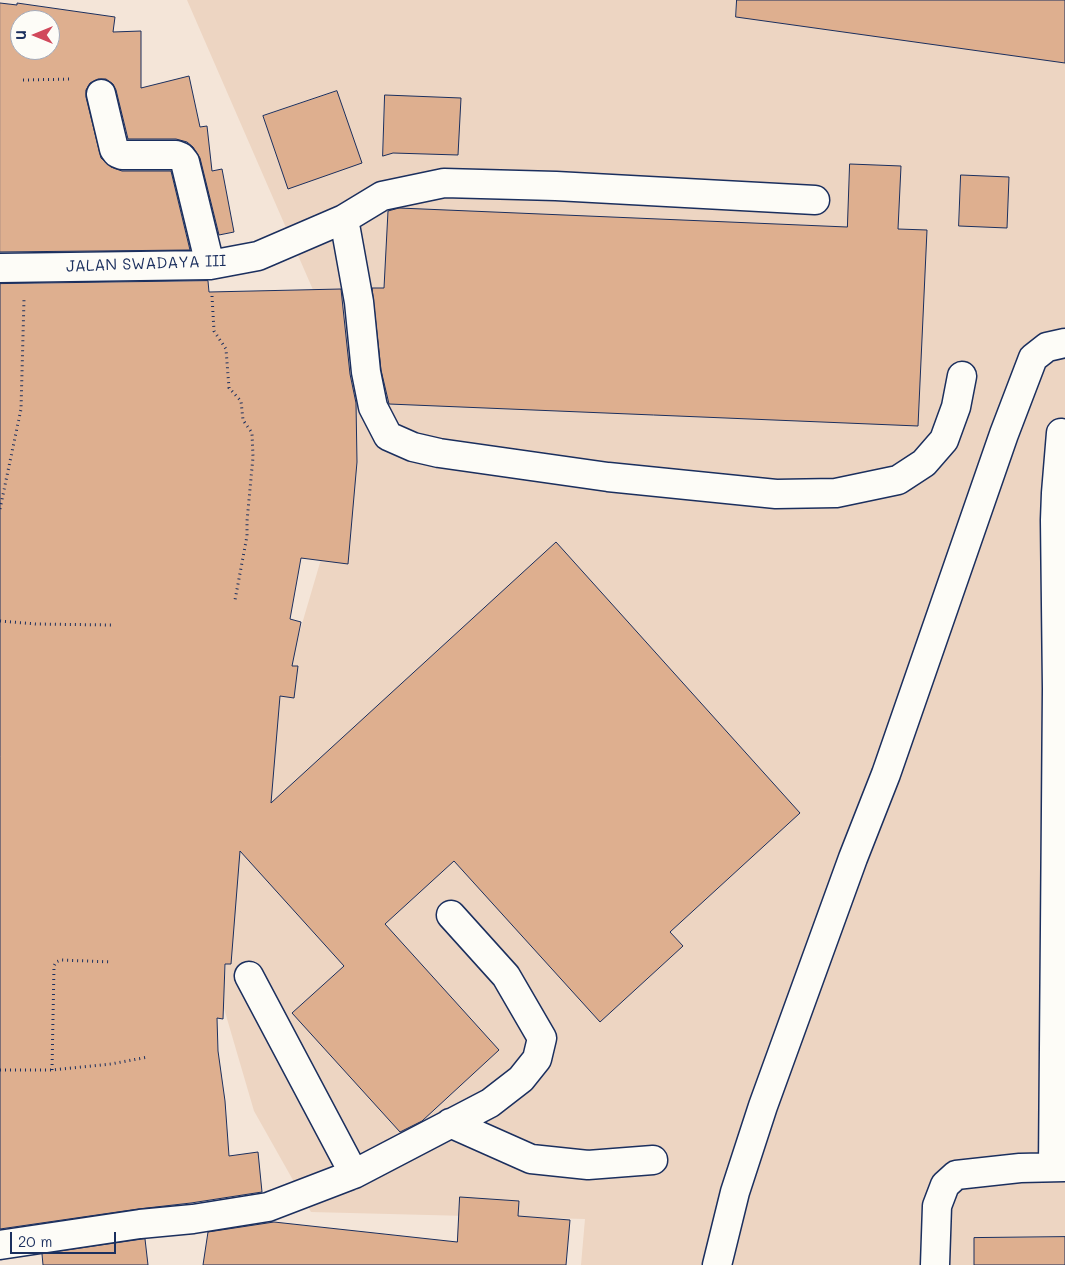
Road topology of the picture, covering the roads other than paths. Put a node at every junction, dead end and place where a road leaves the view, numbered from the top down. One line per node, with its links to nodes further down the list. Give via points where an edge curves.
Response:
1 (101, 94): 4 (street, via 117,153 176,155 185,162)
2 (814, 200): 3 (street, JALAN SWADAYA III, via 444,183 382,196)
3 (344, 218): 4 (street, JALAN SWADAYA III, via 258,256); 7 (street, via 374,407 388,436 413,447 608,477 776,494 836,493 898,480 924,463 944,440 956,407)
4 (210, 265): 5 (street, JALAN SWADAYA III)
5 (12, 268)
6 (1065, 344): 17 (street, via 1047,347 1033,358 1004,434 886,774 763,1106 735,1192)
7 (962, 376)
8 (1061, 433): 11 (street, via 1055,520)
9 (452, 915): 12 (street, via 506,976 542,1038 536,1059 521,1079 490,1103)
10 (249, 976): 15 (street)
11 (1059, 1111): 14 (street)
12 (450, 1123): 13 (street, via 531,1159 588,1165); 15 (street)
13 (653, 1160)
14 (1059, 1167): 18 (street, via 956,1175 945,1185 937,1206)
15 (354, 1174): 16 (street, via 268,1207)
16 (0, 1245)
17 (717, 1265)
18 (935, 1265)

